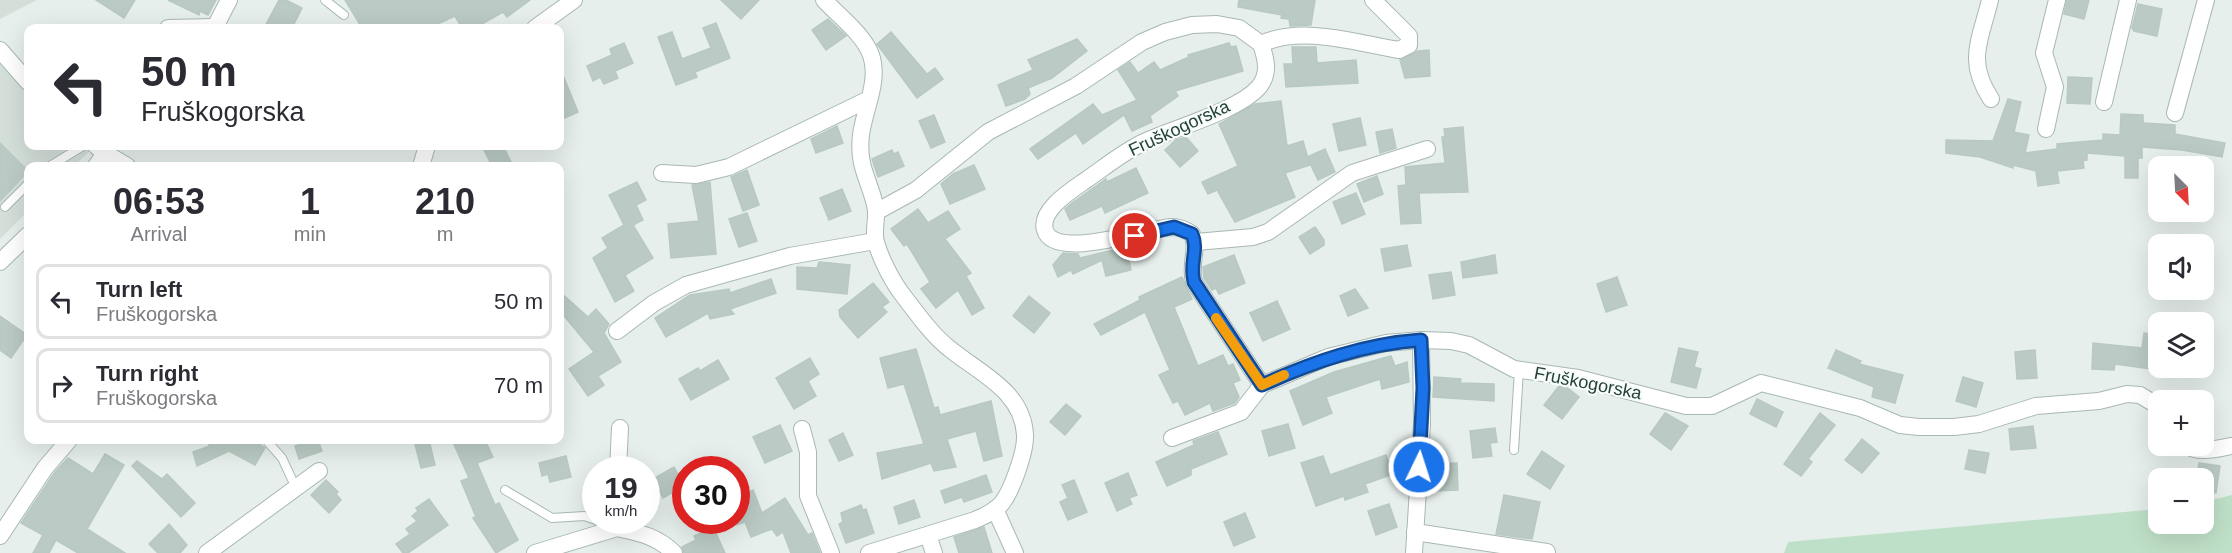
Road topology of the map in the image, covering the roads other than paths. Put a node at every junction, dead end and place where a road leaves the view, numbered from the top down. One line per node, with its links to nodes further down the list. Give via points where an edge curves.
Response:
1 (229, 0): 11 (street)
2 (325, 0): 10 (lane)
3 (574, 0): 12 (street)
4 (824, 0): 16 (street, via 871,54 874,71)
5 (1373, 0): 13 (street, via 1409,36 1405,49 1300,35 1273,38)
6 (1990, 0): 17 (street, via 1976,70)
7 (2057, 0): 20 (street, via 2044,53 2055,87)
8 (2128, 0): 18 (street)
9 (2206, 0): 19 (street)
10 (344, 15)
11 (217, 24)
12 (541, 24)
13 (1261, 44): 29 (street, via 1239,28 1217,24 1183,28 1142,42 1076,86 988,132 916,190); 32 (street, Fruškogorska, via 1267,66 1258,87 1222,110 1142,143 1116,159 1067,194 1044,221 1048,236 1058,243 1112,240 1174,227 1185,229)
14 (0, 50): 15 (street)
15 (24, 77)
16 (869, 99): 26 (street, via 729,167 696,175); 29 (street, via 859,150)
17 (1991, 99)
18 (2104, 102)
19 (2175, 113)
20 (2046, 129)
21 (1427, 148): 32 (street, via 1352,173 1268,232)
22 (76, 150): 24 (lane)
23 (99, 155): 25 (street)
24 (57, 162)
25 (117, 162)
26 (662, 173)
27 (24, 188): 28 (lane)
28 (4, 207)
29 (876, 213): 31 (street)
30 (24, 240): 33 (street)
31 (875, 241): 34 (street, via 790,256 686,285); 51 (street, via 903,296 935,335 948,349 994,380 1016,408 1025,434 1024,445 1008,491)
32 (1196, 242): 37 (street, via 1191,270 1194,282)
33 (0, 262)
34 (617, 331)
35 (1421, 340): 36 (street, Fruškogorska, via 1469,345); 37 (street, Fruškogorska, via 1386,343 1328,357); 53 (street, via 1422,424)
36 (1519, 370): 38 (street, Fruškogorska, via 1568,376 1700,407 1726,401 1752,386 1771,384 1860,408 1900,425 1954,428 2036,406 2099,402 2127,394); 46 (lane)
37 (1262, 385): 41 (street, via 1240,412)
38 (2148, 400)
39 (620, 428): 47 (street)
40 (802, 429): 62 (street, via 808,452 808,496)
41 (1172, 438)
42 (66, 444): 57 (street)
43 (270, 444): 49 (lane, via 282,458)
44 (2232, 446): 45 (street)
45 (2214, 449)
46 (1514, 450)
47 (619, 456)
48 (319, 471): 49 (street)
49 (296, 488): 59 (street)
50 (505, 490): 52 (lane, via 552,518)
51 (995, 509): 56 (street, via 975,520); 65 (street)
52 (582, 516)
53 (1415, 532): 58 (street); 66 (street)
54 (588, 534): 60 (street)
55 (646, 534): 61 (street, via 662,541)
56 (928, 535): 63 (street); 64 (street)
57 (0, 536)
58 (1547, 552)
59 (207, 553)
60 (535, 553)
61 (674, 553)
62 (831, 553)
63 (869, 553)
64 (934, 553)
65 (1015, 553)
66 (1414, 553)

